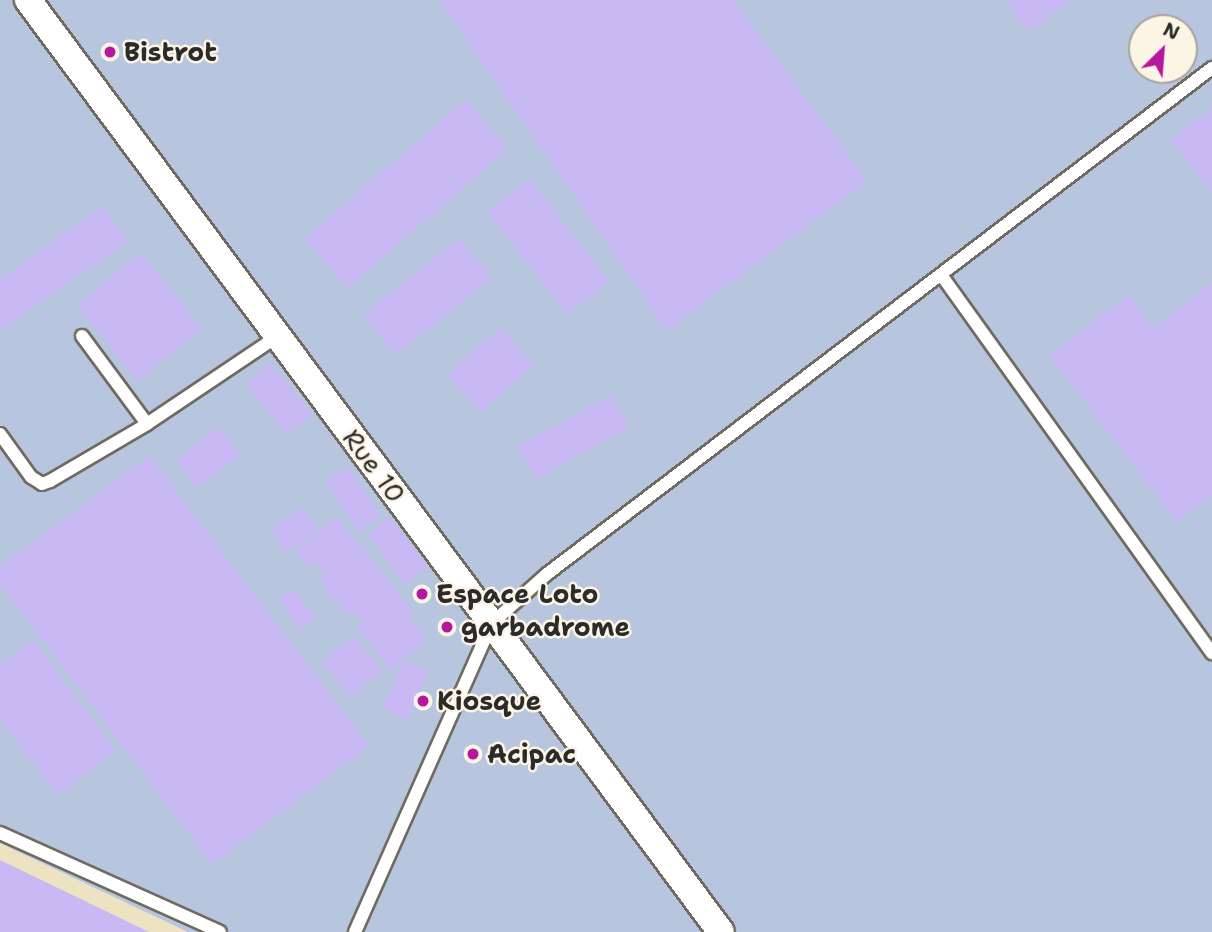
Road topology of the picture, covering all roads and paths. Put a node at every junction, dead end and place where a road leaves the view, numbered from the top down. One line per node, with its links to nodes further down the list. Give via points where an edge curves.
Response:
1 (28, 0): 4 (street, Rue 10)
2 (1212, 68): 3 (lane)
3 (942, 276): 8 (lane, via 547,574); 9 (lane)
4 (278, 335): 6 (lane); 8 (street, Rue 10)
5 (82, 336): 6 (lane)
6 (148, 424): 7 (lane, via 42,484 31,477)
7 (0, 434)
8 (492, 623): 12 (lane); 13 (street, Rue 10)
9 (1212, 653)
10 (0, 833): 11 (lane)
11 (220, 932)
12 (355, 932)
13 (721, 932)

